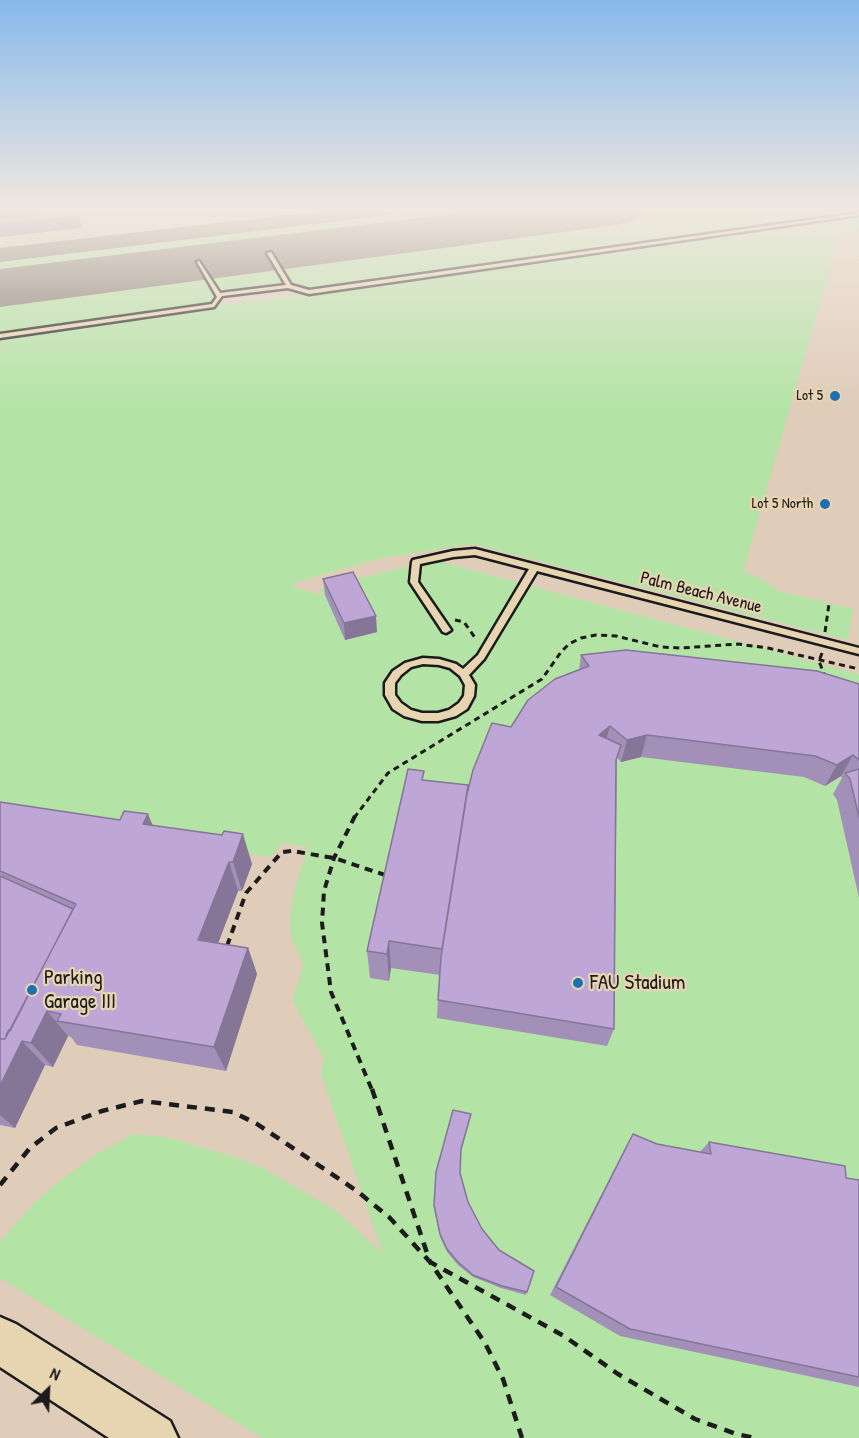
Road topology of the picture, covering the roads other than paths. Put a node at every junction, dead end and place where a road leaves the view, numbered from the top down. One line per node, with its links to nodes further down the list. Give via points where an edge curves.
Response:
1 (208, 276): 5 (lane)
2 (284, 276): 4 (lane)
3 (419, 276): 4 (lane, via 315,291 299,291)
4 (290, 286): 5 (lane)
5 (219, 295): 6 (lane, via 217,303 203,307)
6 (0, 336)
7 (534, 568): 8 (lane, Palm Beach Avenue, via 475,552 416,562 414,582); 9 (lane, Palm Beach Avenue); 10 (lane, via 485,650)
8 (446, 630)
9 (859, 651)
10 (464, 674): 10 (lane, via 439,662 408,665 390,683 390,695 408,713 438,717 458,710 469,696 470,685)
11 (0, 1340): 12 (street)
12 (153, 1438)

